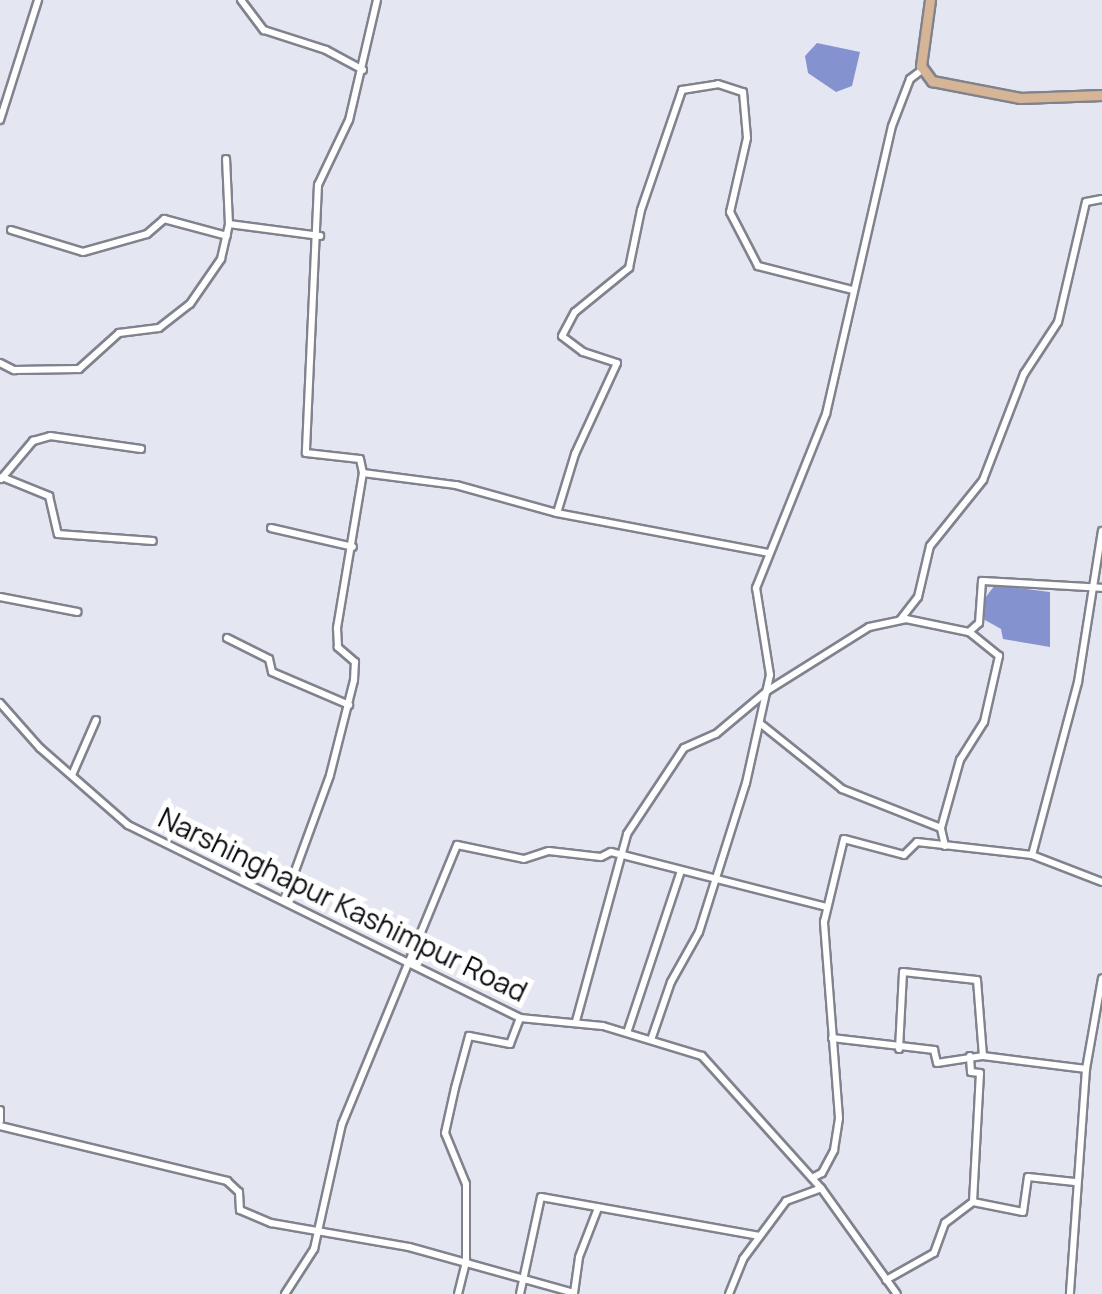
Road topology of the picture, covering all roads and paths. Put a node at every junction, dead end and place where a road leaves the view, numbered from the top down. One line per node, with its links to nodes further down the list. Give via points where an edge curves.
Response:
1 (38, 0): 8 (street)
2 (242, 0): 6 (street, via 264,30)
3 (378, 0): 6 (street)
4 (930, 0): 5 (main road)
5 (921, 68): 7 (main road, via 932,82 1020,98); 15 (street, via 892,126)
6 (363, 70): 14 (street, via 342,142 318,185)
7 (1102, 95)
8 (0, 120)
9 (226, 159): 11 (street)
10 (1102, 199): 30 (street, via 1086,202 1058,322 1024,374 983,480 930,546 918,597)
11 (229, 224): 13 (street); 14 (street)
12 (11, 230): 13 (street, via 83,252 147,234 164,219)
13 (226, 236): 16 (street, via 205,285 159,328 119,334 79,370)
14 (320, 236): 18 (street, via 305,448 360,459)
15 (852, 290): 20 (street, via 758,266 729,206 745,151 743,92 718,84 682,90 640,210 629,268 575,312 562,336 583,352 617,363 575,454); 25 (street, via 826,414 780,540)
16 (0, 364)
17 (141, 449): 19 (street, via 50,436 33,441)
18 (363, 473): 20 (street, via 456,485); 24 (street)
19 (1, 478): 23 (street, via 49,496 58,534)
20 (557, 514): 25 (street)
21 (271, 528): 24 (street)
22 (1102, 531): 27 (street)
23 (154, 540)
24 (354, 547): 35 (street, via 337,628 338,648 355,662)
25 (769, 553): 33 (street, via 756,588)
26 (1102, 588): 27 (street)
27 (1088, 589): 31 (street, via 982,581 979,622); 42 (street, via 1078,682)
28 (0, 597): 29 (street)
29 (78, 612)
30 (899, 620): 31 (street, via 932,620); 33 (street, via 869,627)
31 (969, 632): 39 (street, via 999,656 985,718 960,760)
32 (227, 638): 35 (street, via 269,659 272,672)
33 (767, 690): 37 (street); 41 (street, via 716,734 684,748 660,776)
34 (0, 703): 38 (street, Narshinghapur Kashimpur Road)
35 (349, 706): 46 (street)
36 (96, 720): 38 (street)
37 (760, 723): 39 (street, via 842,789); 44 (street)
38 (72, 775): 46 (street, Narshinghapur Kashimpur Road, via 128,825)
39 (941, 828): 40 (street)
40 (945, 846): 42 (street); 47 (street, via 917,842 904,855 844,840)
41 (622, 855): 43 (street); 48 (street, via 549,850 524,859 457,845 424,934); 51 (street, via 609,882)
42 (1032, 855): 45 (street)
43 (682, 871): 44 (street); 52 (street)
44 (717, 881): 47 (street); 54 (street)
45 (1102, 882)
46 (284, 901): 48 (street, Narshinghapur Kashimpur Road)
47 (827, 907): 53 (street)
48 (406, 962): 50 (street, Narshinghapur Kashimpur Road); 66 (street, via 342,1124)
49 (1102, 978): 58 (street)
50 (520, 1018): 51 (street, Narshinghapur Kashimpur Road); 68 (street, via 510,1044 470,1036 445,1133 464,1169)
51 (576, 1021): 52 (street, Narshinghapur Kashimpur Road)
52 (626, 1033): 54 (street, Narshinghapur Kashimpur Road)
53 (832, 1038): 55 (street); 61 (street, via 836,1134 822,1173)
54 (651, 1040): 61 (street, Narshinghapur Kashimpur Road, via 702,1056 720,1070)
55 (898, 1050): 56 (street, via 934,1050 937,1062); 57 (street, via 903,972 976,980)
56 (970, 1056): 57 (street); 64 (street, via 971,1072 980,1074)
57 (983, 1056): 58 (street)
58 (1086, 1069): 62 (street)
59 (0, 1110): 60 (street)
60 (0, 1123): 66 (street, via 228,1180 248,1215)
61 (812, 1178): 63 (street, Narshinghapur Kashimpur Road)
62 (1076, 1182): 64 (street, via 1028,1178 1023,1212); 76 (street)
63 (821, 1188): 67 (street, via 786,1202); 70 (street, Narshinghapur Kashimpur Road)
64 (973, 1202): 70 (street, via 945,1224 934,1252)
65 (598, 1208): 67 (street); 69 (street, via 578,1257 574,1293); 69 (street, via 540,1197)
66 (318, 1234): 68 (street); 71 (street, via 308,1263)
67 (760, 1236): 74 (street)
68 (466, 1261): 69 (street); 72 (street)
69 (523, 1280): 73 (street)
70 (886, 1280): 75 (street, Narshinghapur Kashimpur Road)
71 (285, 1294)
72 (458, 1294)
73 (520, 1294)
74 (728, 1294)
75 (896, 1294)
76 (1070, 1294)

